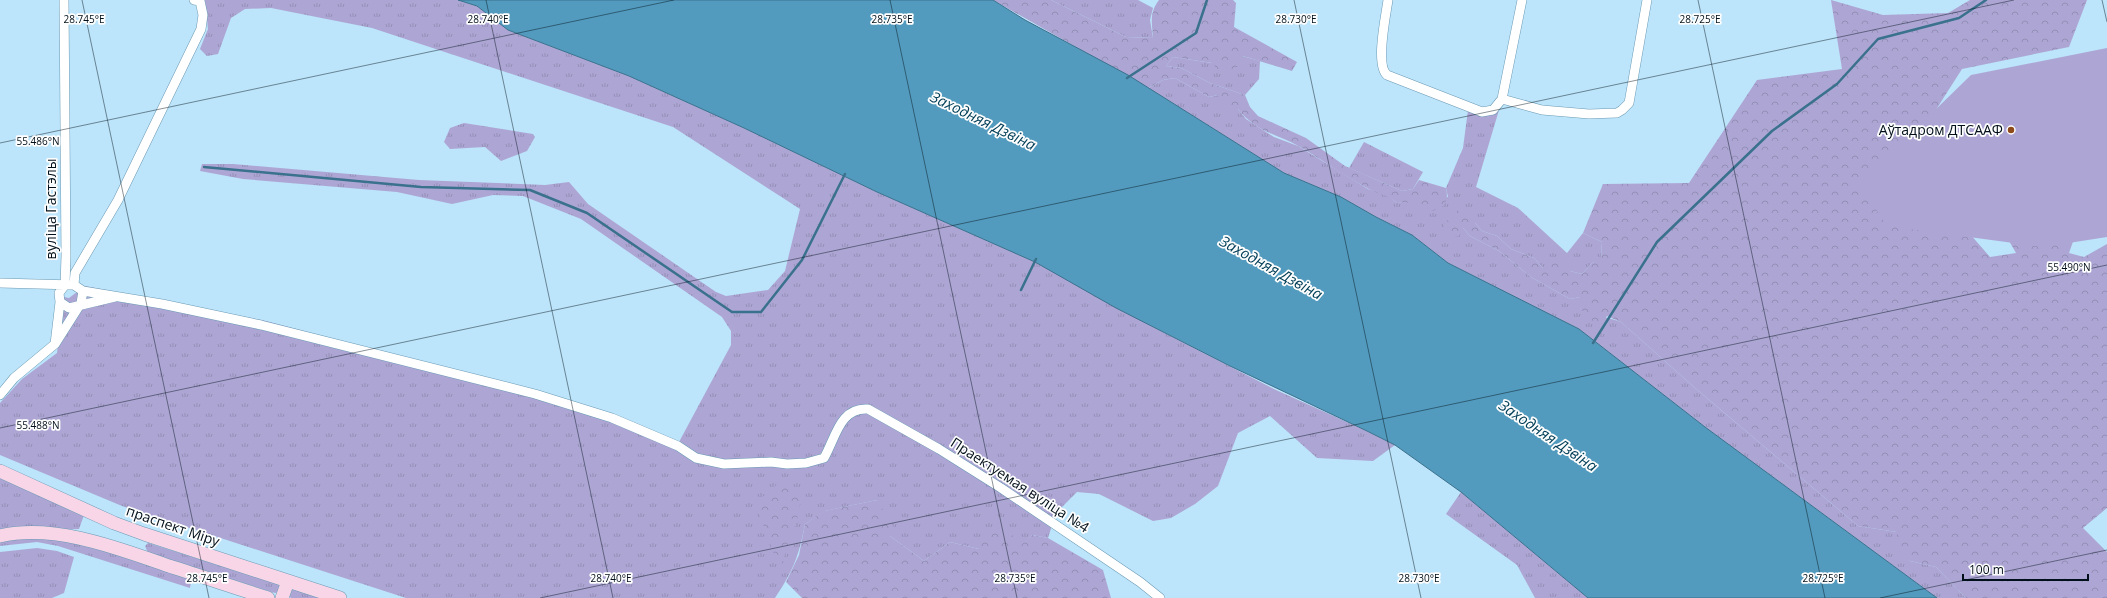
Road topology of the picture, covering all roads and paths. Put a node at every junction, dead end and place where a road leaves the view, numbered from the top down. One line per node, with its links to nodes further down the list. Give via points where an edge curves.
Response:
1 (64, 0): 8 (street, вуліца Гастэлы)
2 (194, 0): 8 (street, вуліца Гастэлы, via 200,1 203,15 201,29 118,200)
3 (1388, 0): 6 (street, via 1381,57 1384,72 1482,112 1493,110)
4 (1522, 0): 6 (street)
5 (1647, 0): 6 (street, via 1631,97 1622,110 1617,113 1589,114 1542,110)
6 (1502, 98)
7 (0, 283): 8 (street)
8 (69, 285): 9 (street); 11 (street, вуліца Гастэлы, via 59,293)
9 (83, 291): 10 (street); 12 (street, via 83,297)
10 (116, 297): 12 (street); 23 (street, Праектуемая вуліца №4, via 261,325 535,394 612,418 678,446 696,458 724,464 806,463 824,458 849,412 858,408 868,409 1002,488)
11 (60, 302): 12 (street, via 69,308); 13 (street, вуліца Гастэлы)
12 (77, 307): 13 (street)
13 (55, 344): 14 (street, via 14,378)
14 (0, 395)
15 (0, 471): 16 (street, праспект Міру)
16 (144, 534): 18 (street); 19 (street, праспект Міру)
17 (0, 536): 18 (street, via 38,532 59,534)
18 (137, 555): 20 (street)
19 (288, 581): 21 (street); 22 (street, праспект Міру)
20 (268, 598)
21 (282, 598)
22 (340, 598)
23 (1160, 598)

